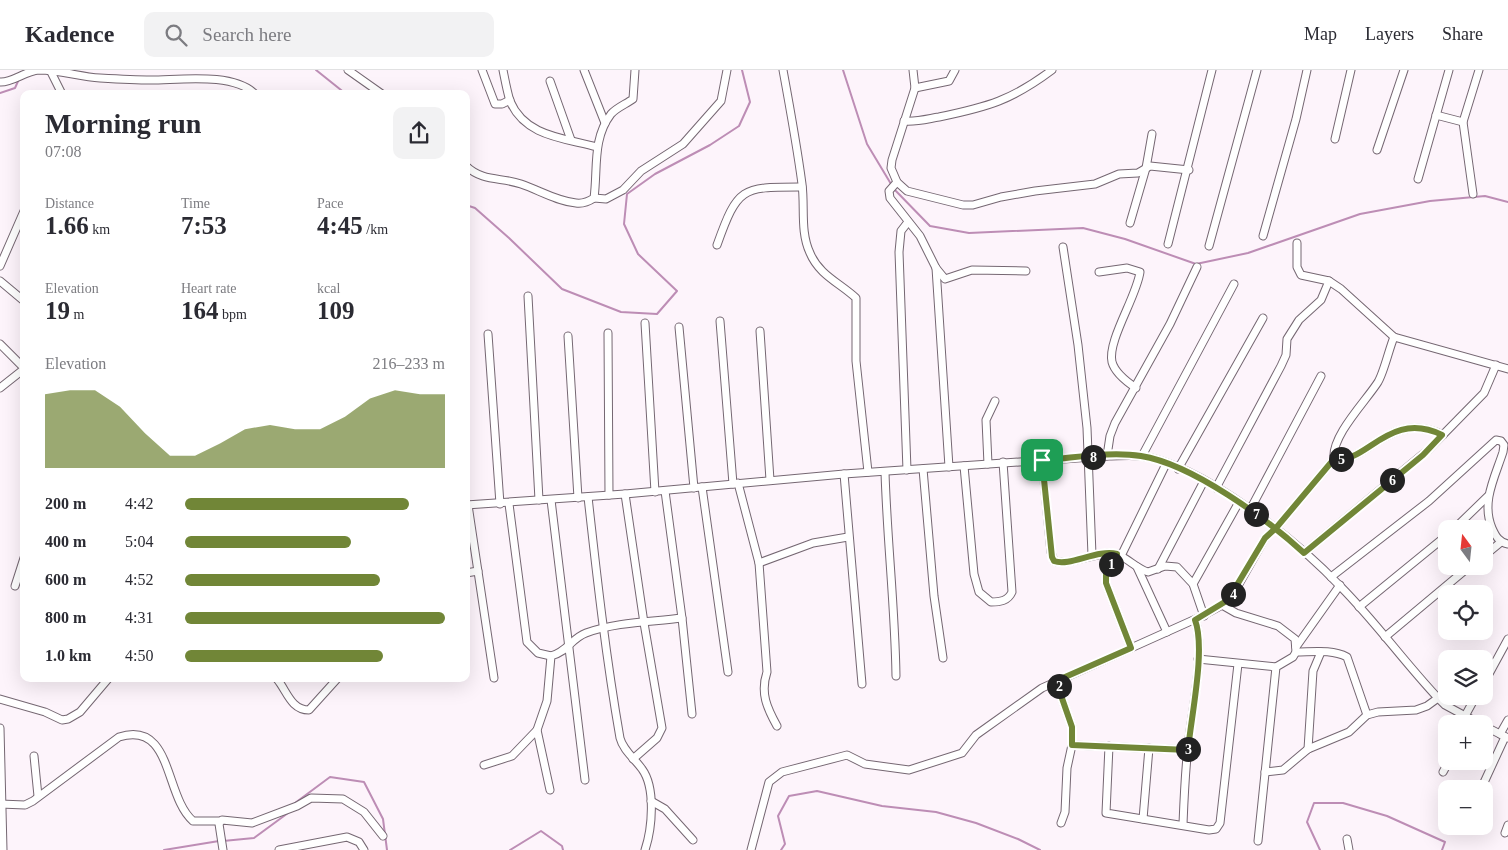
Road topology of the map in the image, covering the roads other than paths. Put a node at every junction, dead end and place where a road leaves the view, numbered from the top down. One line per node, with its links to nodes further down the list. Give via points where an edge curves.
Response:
1 (50, 70): 20 (street, via 26,72 8,82); 22 (street); 23 (street, via 98,78 230,81)
2 (348, 70): 24 (street)
3 (482, 70): 25 (street, via 495,104)
4 (503, 70): 25 (street)
5 (584, 70): 29 (street)
6 (635, 70): 29 (street, via 633,98 612,113)
7 (727, 70): 42 (street, via 721,101 683,144 641,171 623,190 606,199)
8 (783, 70): 40 (street)
9 (913, 70): 21 (street)
10 (955, 70): 21 (street, via 949,81)
11 (1052, 70): 27 (street, via 1017,95 995,104 919,122)
12 (1212, 70): 37 (street)
13 (1257, 70): 50 (street)
14 (1307, 70): 46 (street)
15 (1351, 70): 31 (street)
16 (1404, 70): 34 (street)
17 (1449, 70): 26 (street)
18 (1479, 70): 28 (street)
19 (550, 81): 32 (street)
20 (0, 82)
21 (916, 88): 27 (street)
22 (60, 90)
23 (251, 90)
24 (376, 90)
25 (510, 100): 32 (street, via 535,130)
26 (1436, 115): 28 (street); 38 (street)
27 (904, 121): 39 (street, via 891,168)
28 (1463, 122): 41 (street)
29 (606, 123): 33 (street)
30 (1152, 134): 35 (street)
31 (1335, 139)
32 (571, 140): 33 (street)
33 (597, 146): 42 (street)
34 (1378, 150)
35 (1146, 168): 37 (street, via 1155,165); 39 (street, via 1095,184 1001,197 973,205 916,195); 45 (street)
36 (470, 170): 42 (street, via 484,177 518,183 560,200 585,203)
37 (1188, 170): 48 (street)
38 (1418, 179)
39 (897, 182): 44 (street, via 889,195)
40 (802, 187): 49 (street, via 760,187 747,192 730,210); 94 (street, via 803,221 810,253 828,277 856,298 856,361)
41 (1473, 194)
42 (594, 198)
43 (20, 219): 52 (street)
44 (908, 222): 54 (street, via 920,236); 93 (street, via 899,238)
45 (1130, 223)
46 (1264, 236)
47 (1297, 243): 58 (street, via 1298,271)
48 (1168, 244)
49 (717, 245)
50 (1209, 246)
51 (1063, 247): 83 (street, via 1078,345)
52 (0, 266)
53 (1197, 267): 78 (street)
54 (936, 268): 55 (street, via 945,279 972,270); 90 (street)
55 (1026, 270)
56 (1099, 272): 78 (street, via 1127,268 1140,272 1115,339 1111,360)
57 (0, 281): 61 (street)
58 (1329, 281): 70 (street); 102 (street, via 1321,300 1299,320 1287,339 1282,366)
59 (1234, 284): 82 (street)
60 (528, 296): 110 (street)
61 (20, 298)
62 (1263, 318): 92 (street)
63 (720, 321): 99 (street)
64 (645, 323): 104 (street)
65 (679, 327): 100 (street)
66 (760, 331): 97 (street)
67 (608, 332): 106 (street)
68 (488, 334): 113 (street)
69 (568, 336): 109 (street)
70 (1394, 337): 73 (street); 84 (street, via 1380,379 1334,447)
71 (0, 344): 72 (street)
72 (20, 365)
73 (1496, 365): 74 (street); 80 (street, via 1484,393)
74 (1508, 369)
75 (20, 372): 77 (street)
76 (1321, 376): 116 (street)
77 (0, 388)
78 (1136, 388): 81 (street, via 1110,436)
79 (995, 401): 87 (street, via 986,420)
80 (1442, 435): 84 (street, via 1425,429 1400,430 1348,457); 124 (street, via 1423,455)
81 (1107, 456): 82 (street); 83 (street)
82 (1142, 456): 88 (street)
83 (1088, 457): 85 (street); 125 (street)
84 (1334, 459): 119 (street)
85 (1042, 460): 86 (street); 125 (street, via 1054,561)
86 (1003, 462): 87 (street); 89 (street, via 1012,592 1006,600 996,602 982,595 974,574)
87 (988, 464): 89 (street)
88 (1166, 464): 92 (street); 126 (street)
89 (964, 466): 90 (street)
90 (949, 467): 91 (street)
91 (923, 469): 93 (street); 153 (street)
92 (1178, 469): 98 (street)
93 (907, 470): 95 (street)
94 (868, 472): 95 (street); 96 (street)
95 (885, 472): 159 (street)
96 (844, 474): 97 (street); 120 (street)
97 (770, 480): 99 (street)
98 (1204, 481): 102 (street); 129 (street)
99 (736, 483): 101 (street); 127 (street)
100 (694, 488): 101 (street); 103 (street)
101 (702, 488): 158 (street)
102 (1216, 488): 112 (street)
103 (665, 491): 104 (street); 141 (street)
104 (655, 492): 105 (street)
105 (626, 494): 106 (street); 143 (street)
106 (609, 496): 108 (street)
107 (1488, 496): 117 (street); 122 (street, via 1488,517 1495,535); 134 (street, via 1504,452 1504,445 1496,440 1429,501)
108 (588, 497): 109 (street); 144 (street)
109 (578, 498): 111 (street)
110 (539, 500): 111 (street); 114 (street)
111 (551, 500): 149 (street)
112 (1239, 502): 116 (street); 135 (street)
113 (500, 504): 114 (street); 115 (street)
114 (509, 504): 152 (street, via 527,642 538,653)
115 (470, 505)
116 (1250, 510): 119 (street)
117 (1463, 520)
118 (470, 523): 131 (street)
119 (1276, 528): 124 (street); 138 (street, via 1265,538 1235,591)
120 (848, 536): 127 (street, via 813,543); 165 (street)
121 (1438, 543): 139 (street)
122 (1504, 543): 123 (street)
123 (1493, 550)
124 (1304, 553): 134 (street)
125 (1092, 555): 126 (street)
126 (1119, 555): 128 (street); 148 (street, via 1106,575 1106,583)
127 (759, 563): 173 (street, via 767,672 763,686 767,707)
128 (1136, 565): 129 (street, via 1148,572); 145 (street)
129 (1158, 569): 135 (street, via 1177,567)
130 (20, 570): 137 (street)
131 (478, 571): 132 (street); 160 (street)
132 (470, 572)
133 (1459, 575): 146 (street)
134 (1331, 577): 136 (street)
135 (1193, 584): 140 (street)
136 (1340, 585): 139 (street); 150 (street)
137 (15, 586)
138 (1222, 605): 140 (street); 150 (street, via 1289,632 1295,639)
139 (1359, 607): 146 (street)
140 (1204, 616): 142 (street)
141 (682, 618): 143 (street); 169 (street)
142 (1195, 620): 145 (street); 154 (street)
143 (644, 623): 144 (street); 184 (street, via 662,728 657,738)
144 (603, 628): 149 (street, via 578,637); 184 (street, via 621,741)
145 (1167, 632): 148 (street)
146 (1385, 637): 166 (street)
147 (1508, 639): 156 (street)
148 (1131, 648): 161 (street)
149 (567, 649): 152 (street); 187 (street)
150 (1296, 650): 151 (street); 157 (street)
151 (1321, 652): 170 (street, via 1347,657); 181 (street, via 1313,671)
152 (551, 656): 175 (street, via 547,701)
153 (943, 658)
154 (1198, 660): 155 (street); 182 (street)
155 (1238, 664): 157 (street); 196 (street, via 1219,827 1209,830)
156 (1493, 666)
157 (1276, 667): 186 (street)
158 (728, 672)
159 (896, 676)
160 (494, 678)
161 (1056, 681): 178 (street, via 1072,727); 206 (street, via 976,735 962,753 945,760 909,770 866,764 847,755 782,772 769,782)
162 (105, 682): 167 (street, via 80,712 62,720)
163 (279, 682): 164 (street, via 293,703 304,710 309,710)
164 (334, 682)
165 (862, 684)
166 (1438, 698): 170 (street, via 1416,710)
167 (0, 699)
168 (1448, 705): 171 (street)
169 (692, 714)
170 (1368, 715): 181 (street, via 1349,732)
171 (1461, 715)
172 (1508, 720): 177 (street)
173 (777, 726)
174 (0, 728): 192 (street)
175 (537, 730): 185 (street, via 512,756); 189 (street)
176 (1493, 730): 177 (street)
177 (1505, 736): 188 (street)
178 (1072, 745): 179 (street); 195 (street)
179 (1109, 746): 180 (street); 193 (street, via 1106,813)
180 (1149, 748): 182 (street); 193 (street)
181 (1308, 749): 186 (street, via 1283,770)
182 (1188, 750): 196 (street)
183 (34, 756): 190 (street)
184 (633, 759): 191 (street, via 643,770)
185 (484, 765)
186 (1265, 772): 200 (street)
187 (585, 780)
188 (1486, 780)
189 (550, 790)
190 (38, 796): 192 (street, via 25,805); 194 (street, via 119,737 142,735 153,740 160,750 182,811 193,820)
191 (651, 801): 199 (street, via 665,809); 205 (street)
192 (1, 804): 201 (street)
193 (1143, 819): 196 (street)
194 (219, 822): 197 (street, via 252,823 311,798 343,799 364,812); 202 (street)
195 (1061, 823)
196 (1183, 824)
197 (383, 836)
198 (1347, 839): 207 (street)
199 (693, 840)
200 (1258, 841)
201 (3, 850)
202 (223, 850)
203 (279, 850): 204 (street, via 347,837 359,842)
204 (364, 850)
205 (645, 850)
206 (751, 850)
207 (1349, 850)

